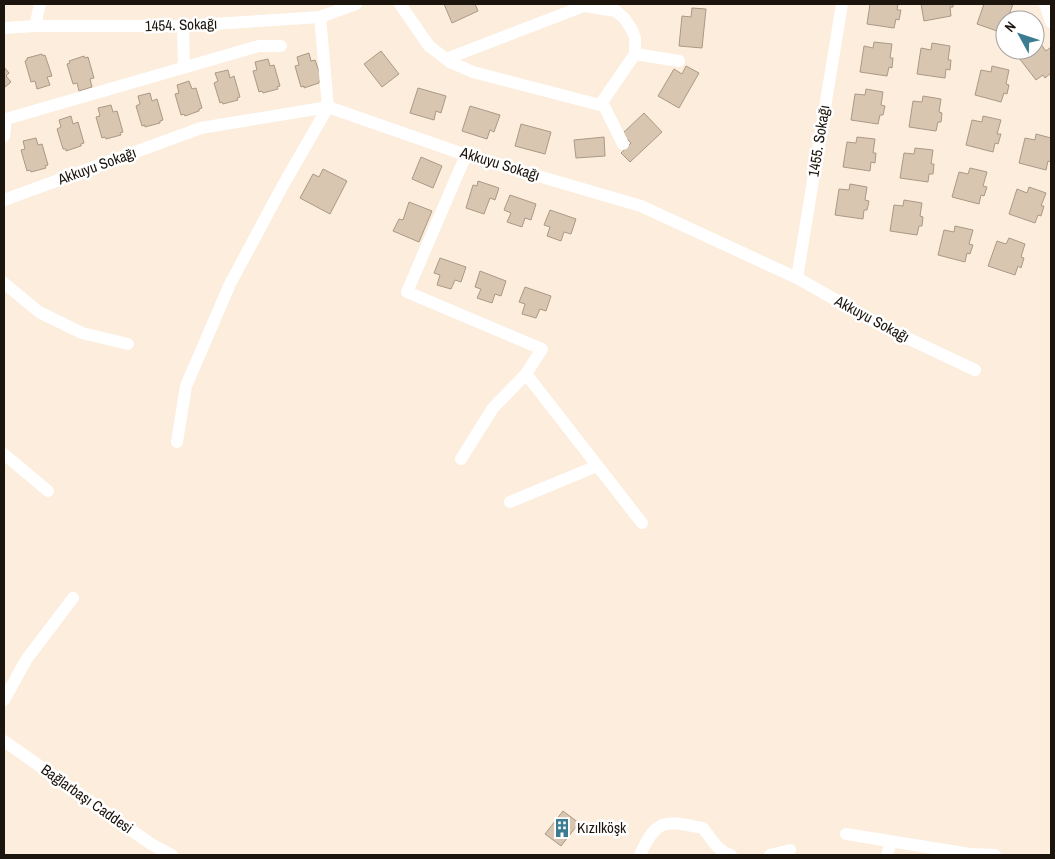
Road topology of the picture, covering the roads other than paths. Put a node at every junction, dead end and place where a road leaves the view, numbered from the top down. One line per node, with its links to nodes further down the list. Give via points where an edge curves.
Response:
1 (40, 4): 8 (street)
2 (356, 4): 6 (street, 1454. Sokağı)
3 (400, 4): 13 (street, via 429,46)
4 (842, 4): 22 (street, 1455. Sokağı)
5 (1045, 4): 7 (street)
6 (320, 17): 9 (street, 1454. Sokağı); 17 (street)
7 (1051, 22)
8 (35, 26): 9 (street, 1454. Sokağı); 10 (street, 1454. Sokağı)
9 (183, 26): 15 (street)
10 (4, 28)
11 (281, 46): 15 (street, via 259,46)
12 (635, 54): 13 (street, via 635,38 625,19 616,11 584,6); 14 (street); 16 (street)
13 (446, 59): 16 (street, via 474,72 600,105)
14 (679, 61)
15 (184, 68): 18 (street, via 6,118)
16 (602, 102): 19 (street)
17 (328, 108): 20 (street, Akkuyu Sokağı); 21 (street, Akkuyu Sokağı, via 201,128); 27 (street, via 230,284 186,386)
18 (4, 136)
19 (623, 144)
20 (466, 155): 22 (street, Akkuyu Sokağı, via 641,206); 26 (street, via 406,292 542,348)
21 (4, 200)
22 (797, 278): 25 (street, Akkuyu Sokağı, via 884,328)
23 (4, 283): 24 (street, via 39,312 82,333)
24 (128, 344)
25 (975, 370)
26 (526, 374): 29 (street, via 493,408); 30 (street)
27 (178, 442)
28 (4, 454): 31 (street)
29 (461, 459)
30 (597, 466): 32 (street); 33 (street)
31 (48, 491)
32 (510, 502)
33 (642, 523)
34 (73, 598): 35 (street, via 26,660)
35 (4, 700)
36 (4, 741): 40 (street, Bağlarbaşı Caddesi, via 151,844)
37 (846, 834): 38 (street)
38 (891, 842): 44 (street); 45 (street)
39 (790, 850): 43 (street)
40 (172, 855)
41 (640, 855): 42 (street, via 653,831 676,822 704,828 717,847)
42 (731, 855)
43 (770, 855)
44 (887, 855)
45 (995, 855)

